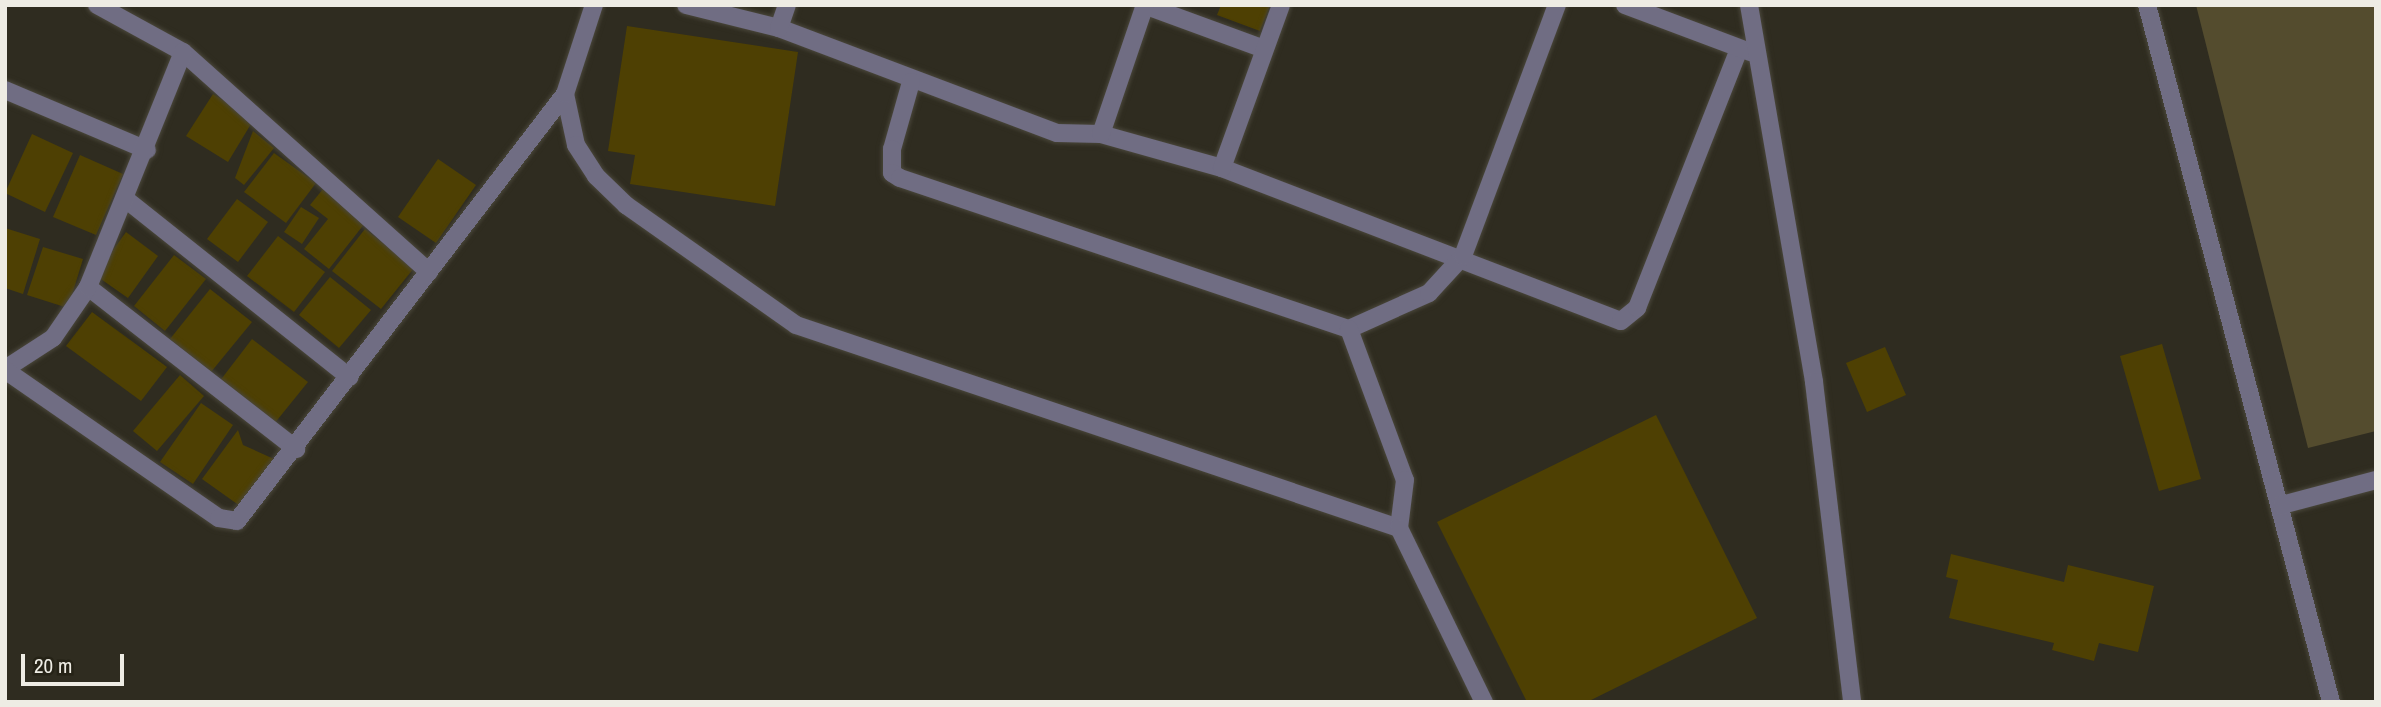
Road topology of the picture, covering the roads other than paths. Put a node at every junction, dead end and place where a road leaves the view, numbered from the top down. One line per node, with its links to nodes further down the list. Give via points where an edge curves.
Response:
1 (97, 5): 15 (street)
2 (594, 5): 19 (street)
3 (686, 5): 12 (street)
4 (787, 5): 12 (street)
5 (1145, 5): 13 (street); 20 (street)
6 (1281, 5): 13 (street)
7 (1557, 5): 24 (street)
8 (1625, 5): 14 (street)
9 (1749, 5): 16 (street)
10 (2130, 5): 11 (street)
11 (2149, 10): 32 (street)
12 (779, 29): 17 (street)
13 (1264, 48): 22 (street)
14 (1739, 49): 16 (street); 24 (street, via 1630,318 1621,321)
15 (183, 52): 21 (street); 25 (street)
16 (1763, 57): 35 (street, via 1814,382)
17 (912, 82): 20 (street, via 1057,133); 27 (street, via 892,149 891,173)
18 (5, 90): 21 (street)
19 (565, 94): 25 (street); 33 (street, via 576,145 596,176 625,205 796,325)
20 (1101, 134): 22 (street)
21 (146, 150): 23 (street)
22 (1222, 168): 24 (street)
23 (128, 201): 26 (street); 29 (street)
24 (1463, 256): 27 (street, via 1429,293)
25 (429, 272): 29 (street)
26 (88, 287): 28 (street, via 53,338); 30 (street)
27 (1349, 329): 33 (street, via 1405,480)
28 (5, 370): 30 (street, via 219,518 237,522 249,513)
29 (349, 377): 30 (street)
30 (296, 449)
31 (2376, 480): 32 (street)
32 (2282, 505): 36 (street)
33 (1399, 528): 34 (street)
34 (1485, 702)
35 (1852, 702)
36 (2331, 702)

